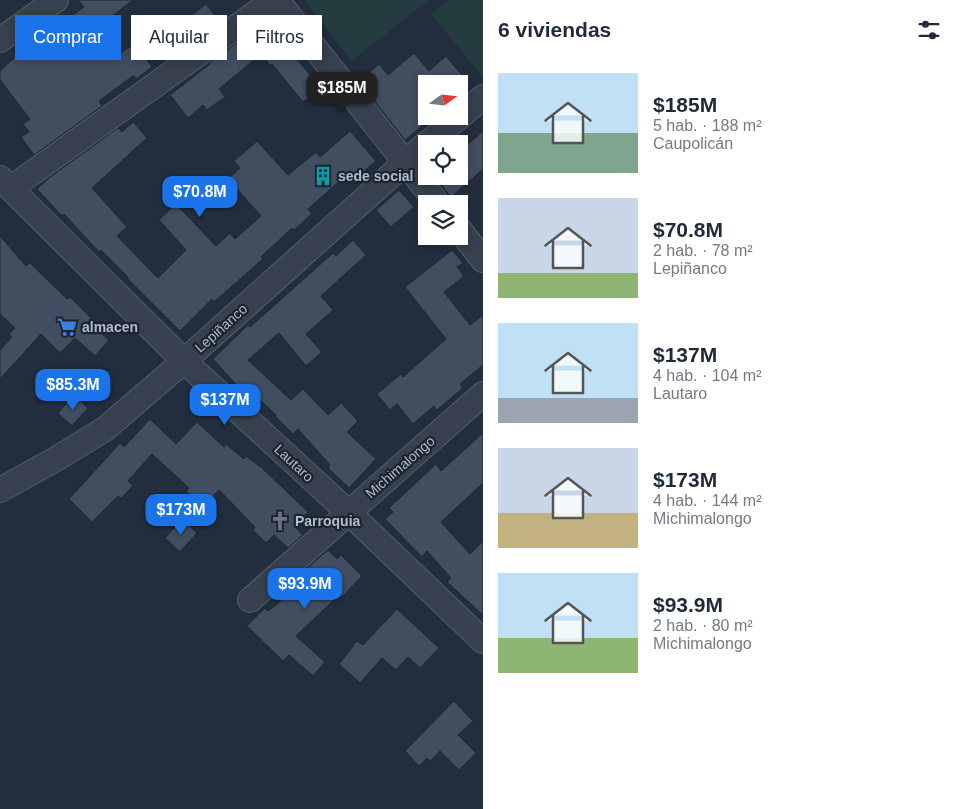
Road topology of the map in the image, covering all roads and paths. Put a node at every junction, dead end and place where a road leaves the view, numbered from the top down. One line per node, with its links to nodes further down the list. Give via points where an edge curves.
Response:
1 (56, 0): 3 (street)
2 (275, 0): 7 (street); 8 (street)
3 (0, 40)
4 (483, 97): 5 (street, Lepiñanco)
5 (438, 135)
6 (418, 151): 7 (street, Lepiñanco)
7 (405, 162): 9 (street); 12 (street, Lepiñanco)
8 (6, 183): 12 (street, Lautaro)
9 (431, 195)
10 (468, 241): 11 (street)
11 (483, 260)
12 (184, 361): 14 (street, Lepiñanco, via 105,429); 15 (street, Lautaro)
13 (483, 394): 15 (street, Michimalongo)
14 (0, 490)
15 (348, 512): 16 (street, Michimalongo); 17 (street, Lautaro)
16 (250, 600)
17 (483, 641)

